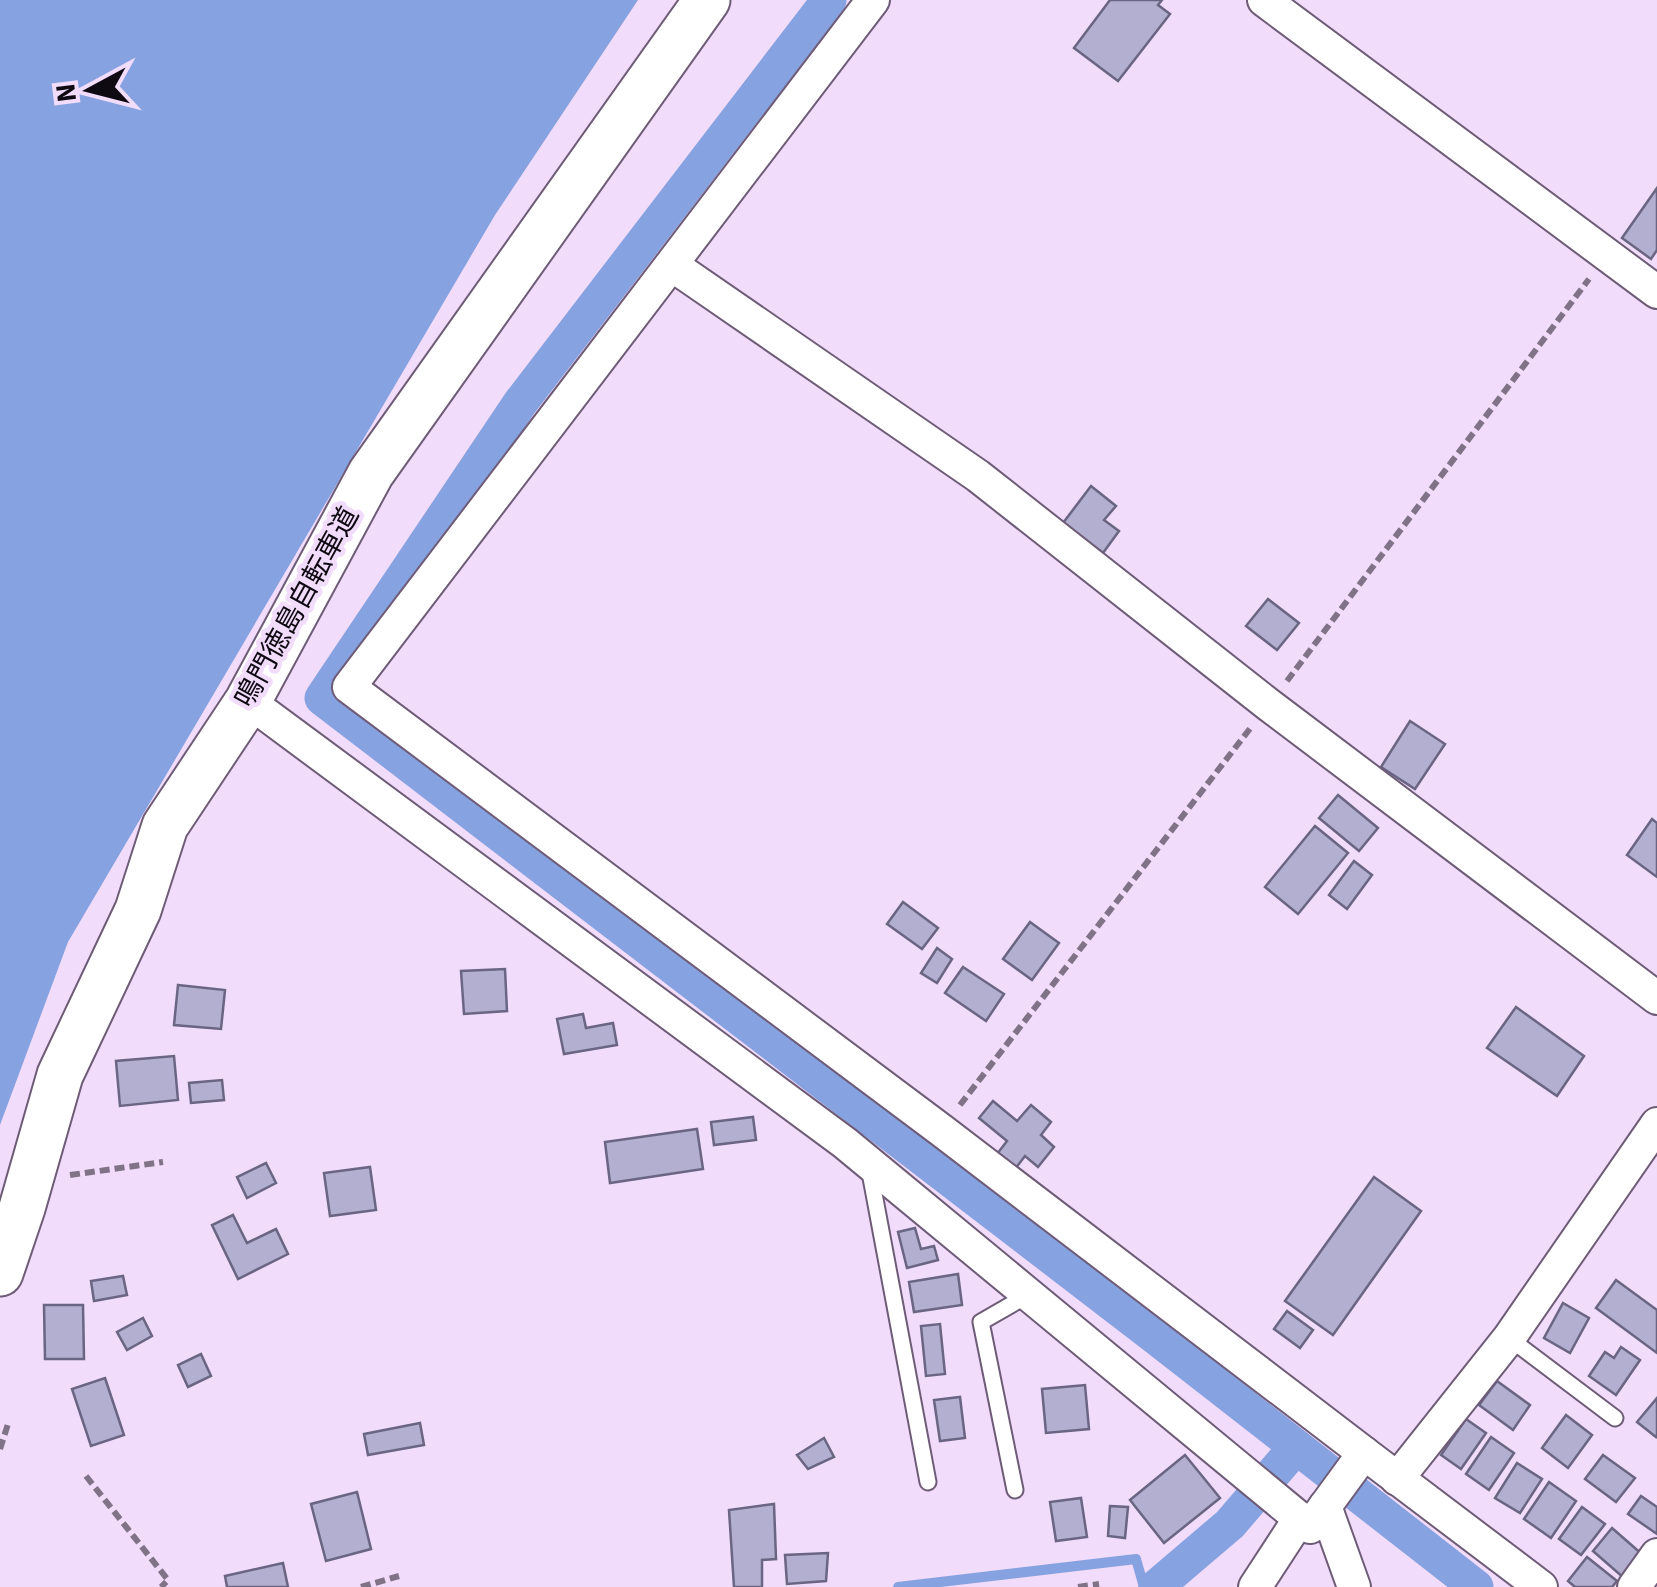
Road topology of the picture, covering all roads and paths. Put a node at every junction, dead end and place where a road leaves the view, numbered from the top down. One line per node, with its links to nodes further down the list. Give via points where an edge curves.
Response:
1 (707, 0): 7 (main road, 鳴門徳島自転車道, via 371,473)
2 (874, 0): 5 (street)
3 (1264, 0): 4 (street)
4 (1607, 256): 6 (street); 8 (path)
5 (672, 265): 8 (street, via 978,476); 11 (street, via 349,686)
6 (1657, 292)
7 (248, 701): 12 (street); 14 (main road, 鳴門徳島自転車道, via 166,826 138,910 60,1075)
8 (1268, 704): 9 (street); 11 (path)
9 (1657, 998)
10 (1657, 1124): 17 (street)
11 (941, 1130): 21 (street)
12 (868, 1161): 16 (street); 24 (lane)
13 (163, 1162): 14 (path)
14 (30, 1181): 15 (main road, 鳴門徳島自転車道)
15 (0, 1273)
16 (1030, 1294): 25 (lane, via 981,1322); 26 (street)
17 (1509, 1338): 18 (lane); 23 (street)
18 (1615, 1418)
19 (8, 1424): 20 (path)
20 (0, 1449)
21 (1364, 1453): 23 (street); 26 (street)
22 (86, 1476): 30 (path, via 168,1580)
23 (1397, 1479): 35 (street)
24 (928, 1482)
25 (1015, 1490)
26 (1312, 1512): 33 (street); 34 (street)
27 (1657, 1556): 36 (street)
28 (399, 1576): 31 (path)
29 (1099, 1584): 32 (path)
30 (162, 1587)
31 (362, 1587)
32 (1078, 1587)
33 (1255, 1587)
34 (1354, 1587)
35 (1541, 1587)
36 (1634, 1587)

